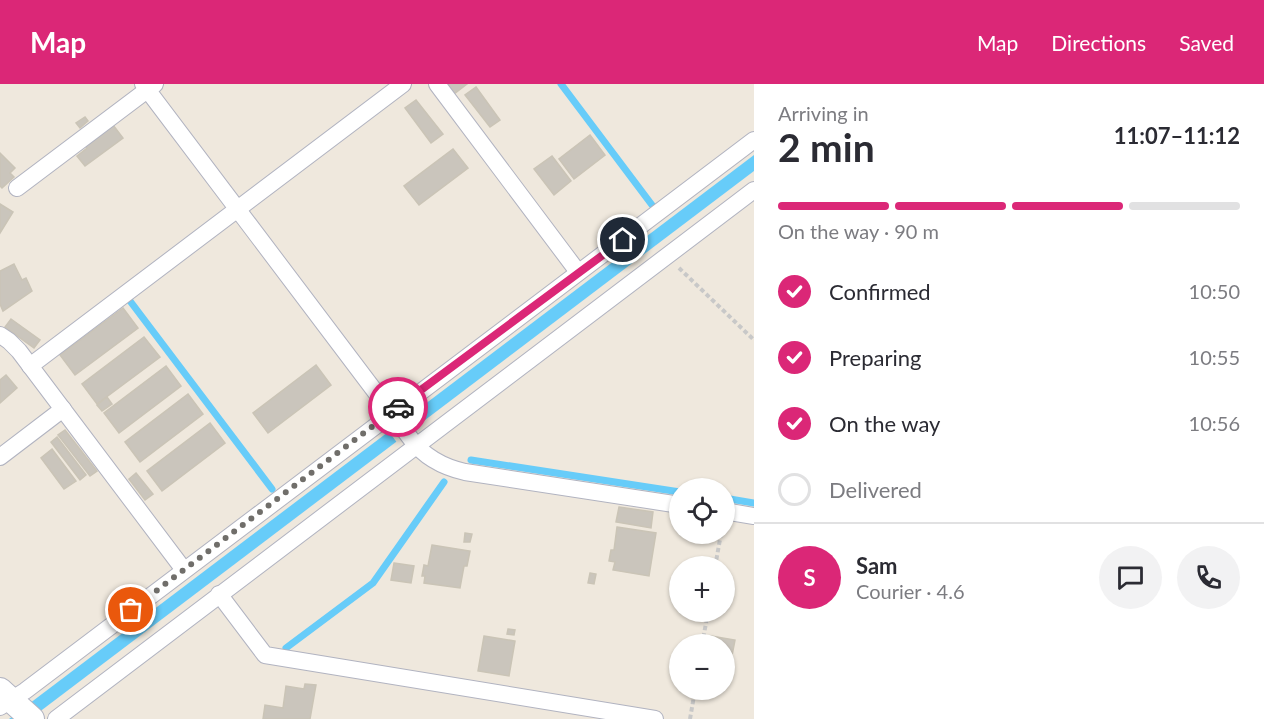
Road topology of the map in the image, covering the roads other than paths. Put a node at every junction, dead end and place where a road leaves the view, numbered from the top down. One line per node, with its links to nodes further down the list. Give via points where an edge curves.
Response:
1 (403, 84): 7 (street)
2 (436, 84): 8 (street)
3 (149, 86): 5 (street); 7 (street)
4 (754, 140): 8 (street)
5 (17, 188)
6 (754, 190): 13 (street)
7 (238, 209): 10 (street); 12 (street)
8 (579, 272): 12 (street)
9 (0, 335): 10 (street)
10 (30, 366): 11 (street)
11 (63, 409): 14 (street); 18 (street)
12 (393, 416): 13 (street); 18 (street)
13 (413, 442): 15 (street, via 438,463 465,472); 19 (street)
14 (0, 457)
15 (669, 503)
16 (735, 513): 17 (street)
17 (754, 516)
18 (184, 570): 20 (street)
19 (219, 594): 22 (street); 23 (street, via 265,655)
20 (6, 700): 21 (street)
21 (32, 719)
22 (56, 719)
23 (656, 719)

